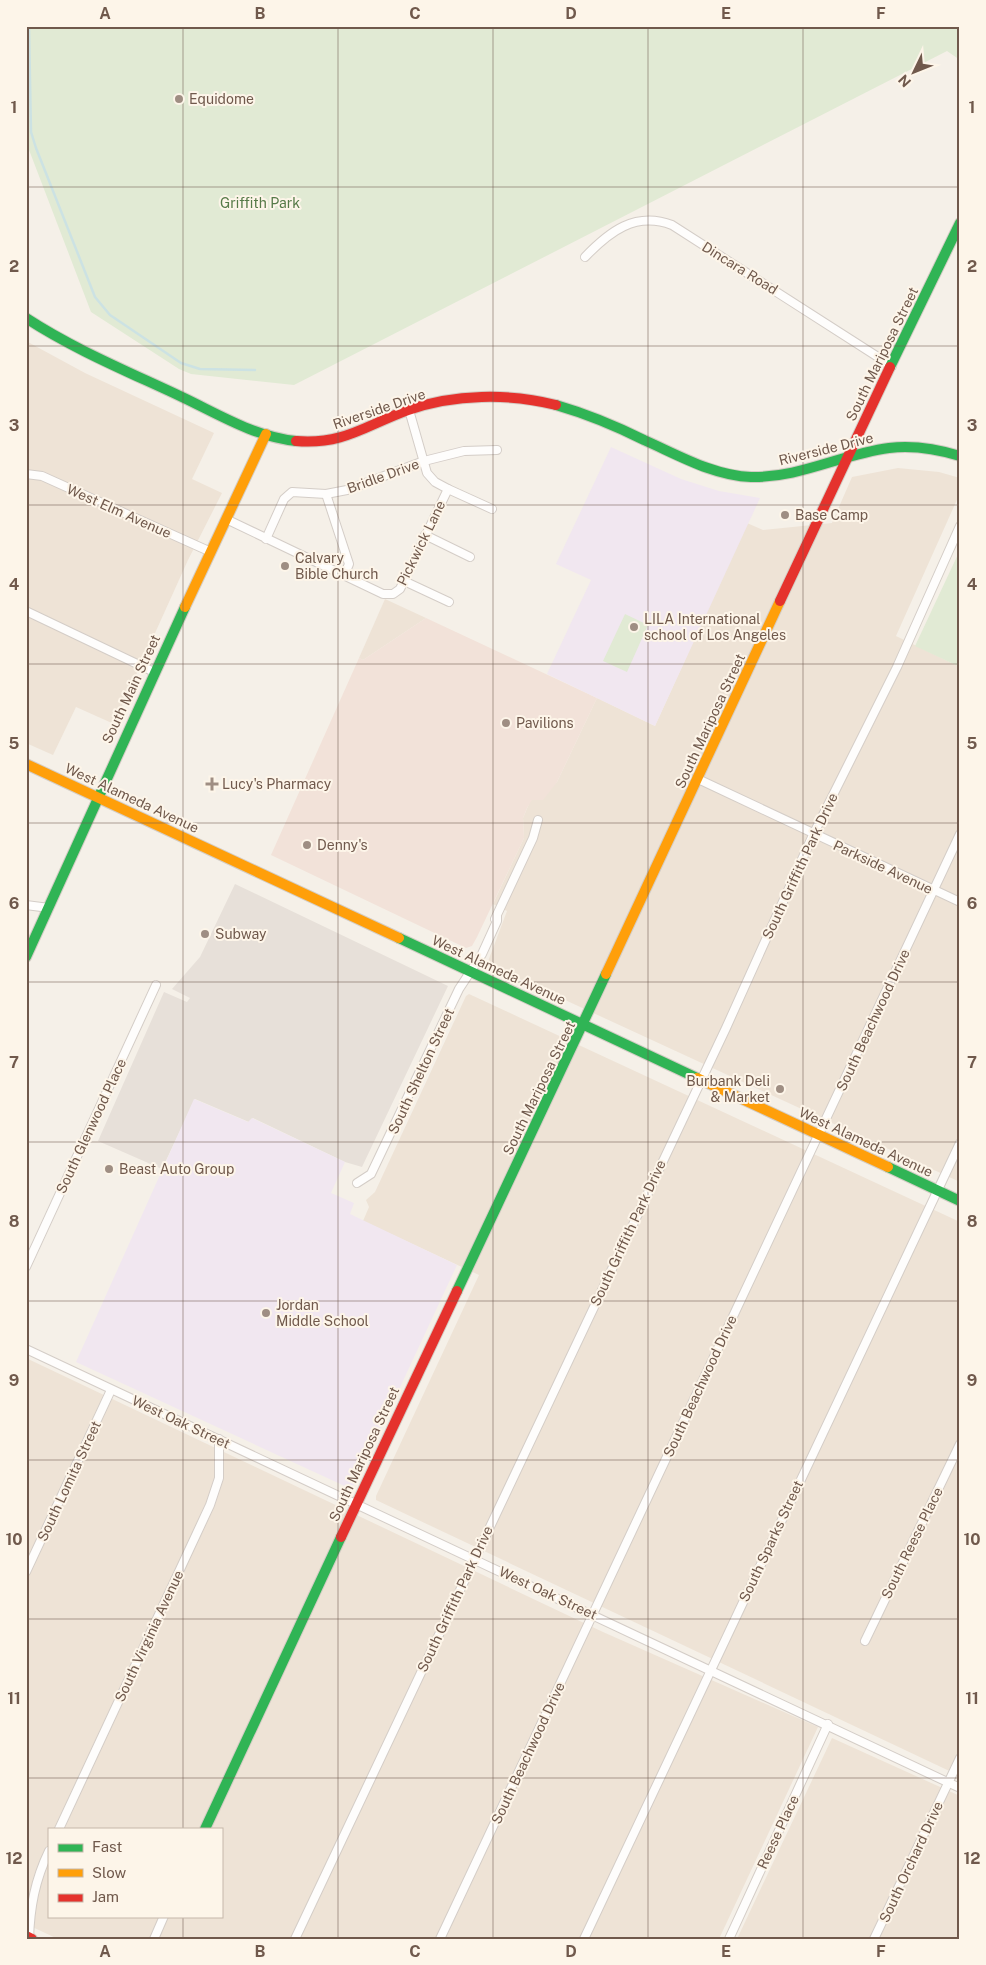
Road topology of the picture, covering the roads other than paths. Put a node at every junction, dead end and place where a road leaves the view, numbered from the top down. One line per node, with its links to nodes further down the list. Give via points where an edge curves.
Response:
1 (960, 223): 4 (main road, South Mariposa Street)
2 (584, 257): 4 (street, Dincara Road, via 605,236 620,228 643,220 658,220 761,281)
3 (26, 318): 6 (main road, Riverside Drive, via 81,349)
4 (892, 366): 9 (main road, South Mariposa Street)
5 (409, 410): 6 (main road, Riverside Drive, via 337,439 302,441); 9 (main road, Riverside Drive, via 483,398 537,401 580,412 700,465 739,476 786,475); 10 (street, Pickwick Lane)
6 (266, 434): 15 (main road, South Main Street)
7 (497, 450): 10 (street, Bridle Drive, via 464,451)
8 (960, 456): 9 (main road, Riverside Drive, via 928,447 915,447 868,452)
9 (845, 460): 27 (main road, South Mariposa Street)
10 (424, 461): 12 (street, Pickwick Lane, via 430,478); 13 (street, Bridle Drive, via 361,487)
11 (26, 474): 19 (street, West Elm Avenue, via 42,476)
12 (448, 489): 14 (street); 17 (street, Pickwick Lane)
13 (326, 494): 18 (street, Bridle Drive, via 292,492); 21 (street, via 350,564)
14 (492, 509)
15 (226, 519): 18 (street, Pickwick Lane); 19 (main road, South Main Street)
16 (960, 526): 31 (street, South Griffith Park Drive, via 897,667)
17 (425, 536): 20 (street); 22 (street, Pickwick Lane)
18 (266, 539): 21 (street, Pickwick Lane)
19 (211, 552): 25 (main road, South Main Street)
20 (470, 557)
21 (344, 576): 22 (street, Pickwick Lane, via 383,594 393,594)
22 (404, 581): 23 (street)
23 (450, 602)
24 (26, 611): 25 (street)
25 (154, 672): 28 (main road, South Main Street)
26 (26, 764): 28 (main road, West Alameda Avenue)
27 (698, 779): 31 (street, Parkside Avenue); 39 (main road, South Mariposa Street)
28 (99, 798): 35 (main road, South Main Street); 37 (main road, West Alameda Avenue)
29 (538, 820): 37 (street, South Shelton Street, via 534,838 497,916 498,922)
30 (960, 834): 32 (street, South Beachwood Drive)
31 (813, 835): 32 (street, Parkside Avenue); 40 (street, South Griffith Park Drive)
32 (934, 890): 33 (street, Parkside Avenue); 41 (street, South Beachwood Drive)
33 (960, 902)
34 (26, 905): 35 (street)
35 (49, 908): 36 (main road, South Main Street)
36 (26, 957)
37 (469, 972): 39 (main road, West Alameda Avenue); 43 (street, South Shelton Street, via 371,1174)
38 (156, 985): 46 (street, South Glenwood Place)
39 (584, 1025): 40 (main road, West Alameda Avenue); 51 (main road, South Mariposa Street)
40 (701, 1080): 41 (main road, West Alameda Avenue); 52 (street, South Griffith Park Drive)
41 (819, 1135): 44 (main road, West Alameda Avenue); 54 (street, South Beachwood Drive)
42 (960, 1143): 44 (street, South Sparks Street)
43 (357, 1183)
44 (937, 1190): 45 (main road, West Alameda Avenue); 56 (street, South Sparks Street)
45 (960, 1201)
46 (26, 1267)
47 (26, 1349): 48 (street, West Oak Street)
48 (111, 1390): 49 (street, West Oak Street); 53 (street, South Lomita Street)
49 (219, 1439): 51 (street, West Oak Street); 61 (street, South Virginia Avenue, via 219,1478 210,1505)
50 (960, 1444): 55 (street, South Reese Place)
51 (356, 1503): 52 (street, West Oak Street); 62 (main road, South Mariposa Street)
52 (474, 1558): 54 (street, West Oak Street); 67 (street, South Griffith Park Drive)
53 (26, 1572)
54 (593, 1615): 56 (street, West Oak Street); 68 (street, South Beachwood Drive)
55 (865, 1642)
56 (710, 1671): 57 (street, West Oak Street); 69 (street, South Sparks Street)
57 (828, 1724): 59 (street, West Oak Street); 70 (street, Reese Place)
58 (960, 1758): 59 (street, South Orchard Drive)
59 (948, 1782): 60 (street, West Oak Street); 71 (street, South Orchard Drive)
60 (960, 1788)
61 (59, 1828)
62 (205, 1828)
63 (48, 1854): 65 (street, via 37,1877 30,1911)
64 (163, 1918): 66 (street)
65 (29, 1938)
66 (154, 1939)
67 (295, 1939)
68 (440, 1939)
69 (584, 1939)
70 (729, 1939)
71 (874, 1939)

